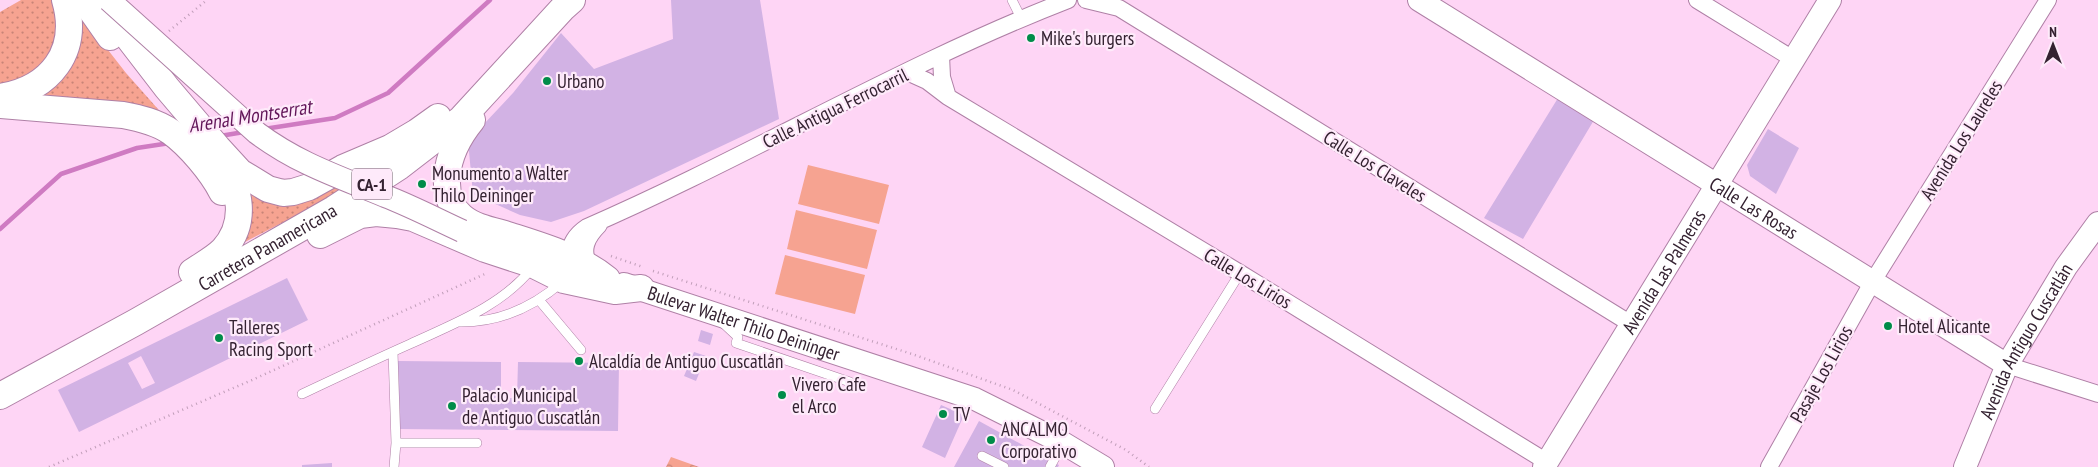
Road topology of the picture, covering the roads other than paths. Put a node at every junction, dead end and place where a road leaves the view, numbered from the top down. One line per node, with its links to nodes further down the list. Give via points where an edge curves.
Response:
1 (65, 0): 19 (main road, via 68,35 56,68 31,89)
2 (84, 0): 21 (main road)
3 (108, 0): 22 (main road, via 108,9 167,88); 27 (street, Bulevar Walter Thilo Deininger, bridge, via 257,133 281,150 308,165 462,231)
4 (1012, 0): 13 (lane)
5 (1068, 0): 13 (street, Calle Antigua Ferrocarril)
6 (1086, 0): 12 (street, Calle Los Claveles)
7 (1419, 0): 23 (street, Calle Las Rosas)
8 (1697, 0): 16 (street)
9 (1830, 0): 16 (street, Avenida Las Palmeras)
10 (2048, 0): 29 (street, Avenida Los Laureles)
11 (568, 4): 14 (main road, Carretera Panamericana / CA-1); 22 (main road, via 490,74 417,132 309,187 283,193 268,189)
12 (1119, 4): 37 (street, Calle Los Claveles)
13 (1021, 18): 15 (street, Calle Antigua Ferrocarril)
14 (536, 37): 27 (main road, via 510,76 458,139 448,164 449,199 455,210 475,225); 35 (main road, Carretera Panamericana / CA-1, via 462,119 408,160 334,209)
15 (941, 56): 17 (street, Calle Antigua Ferrocarril); 18 (street, via 942,77)
16 (1793, 59): 23 (street, Avenida Las Palmeras)
17 (907, 72): 18 (street, Calle Los Lirios); 24 (street, Calle Antigua Ferrocarril)
18 (948, 96): 28 (street, Calle Los Lirios)
19 (0, 97)
20 (0, 105): 21 (main road, via 123,115)
21 (175, 126): 22 (main road)
22 (208, 152): 42 (main road, via 232,179 239,200 238,224 226,246 214,258)
23 (1718, 185): 29 (street, Calle Las Rosas); 37 (street, Avenida Las Palmeras)
24 (604, 220): 27 (street, Calle Antigua Ferrocarril, via 589,235 584,246 586,261); 27 (street, Calle Antigua Ferrocarril, via 577,234)
25 (2098, 223): 40 (street, Avenida Antiguo Cuscatlán, via 2066,267)
26 (534, 266): 27 (main road); 27 (street, via 596,280); 32 (lane, via 520,283); 35 (main road, via 413,218 376,213 360,215)
27 (578, 270): 30 (street, Bulevar Walter Thilo Deininger); 30 (main road, via 616,291); 31 (lane)
28 (1240, 273): 45 (lane); 50 (street, Calle Los Lirios)
29 (1873, 281): 40 (street, Calle Las Rosas); 55 (street, Pasaje Los Lirios)
30 (641, 288): 33 (street, Bulevar Walter Thilo Deininger)
31 (539, 300): 34 (lane); 38 (lane)
32 (492, 303): 34 (lane); 36 (lane)
33 (711, 312): 41 (lane, via 738,337 736,343); 48 (street, Bulevar Walter Thilo Deininger, via 975,399)
34 (505, 316): 36 (lane, via 478,322)
35 (136, 322): 42 (main road, Carretera Panamericana / CA-1)
36 (458, 322): 39 (lane)
37 (1631, 324): 50 (street, Avenida Las Palmeras)
38 (581, 350)
39 (393, 352): 43 (lane); 46 (lane)
40 (2007, 365): 44 (street, Calle Las Rosas); 56 (street, Avenida Antiguo Cuscatlán)
41 (850, 382)
42 (5, 393)
43 (302, 394)
44 (2098, 394)
45 (1156, 409)
46 (396, 443): 47 (lane); 51 (lane)
47 (477, 443)
48 (1063, 443): 53 (lane); 54 (street, Bulevar Walter Thilo Deininger)
49 (982, 456): 52 (lane)
50 (1546, 465)
51 (394, 467)
52 (1004, 467)
53 (1050, 467)
54 (1103, 467)
55 (1769, 467)
56 (1965, 467)

